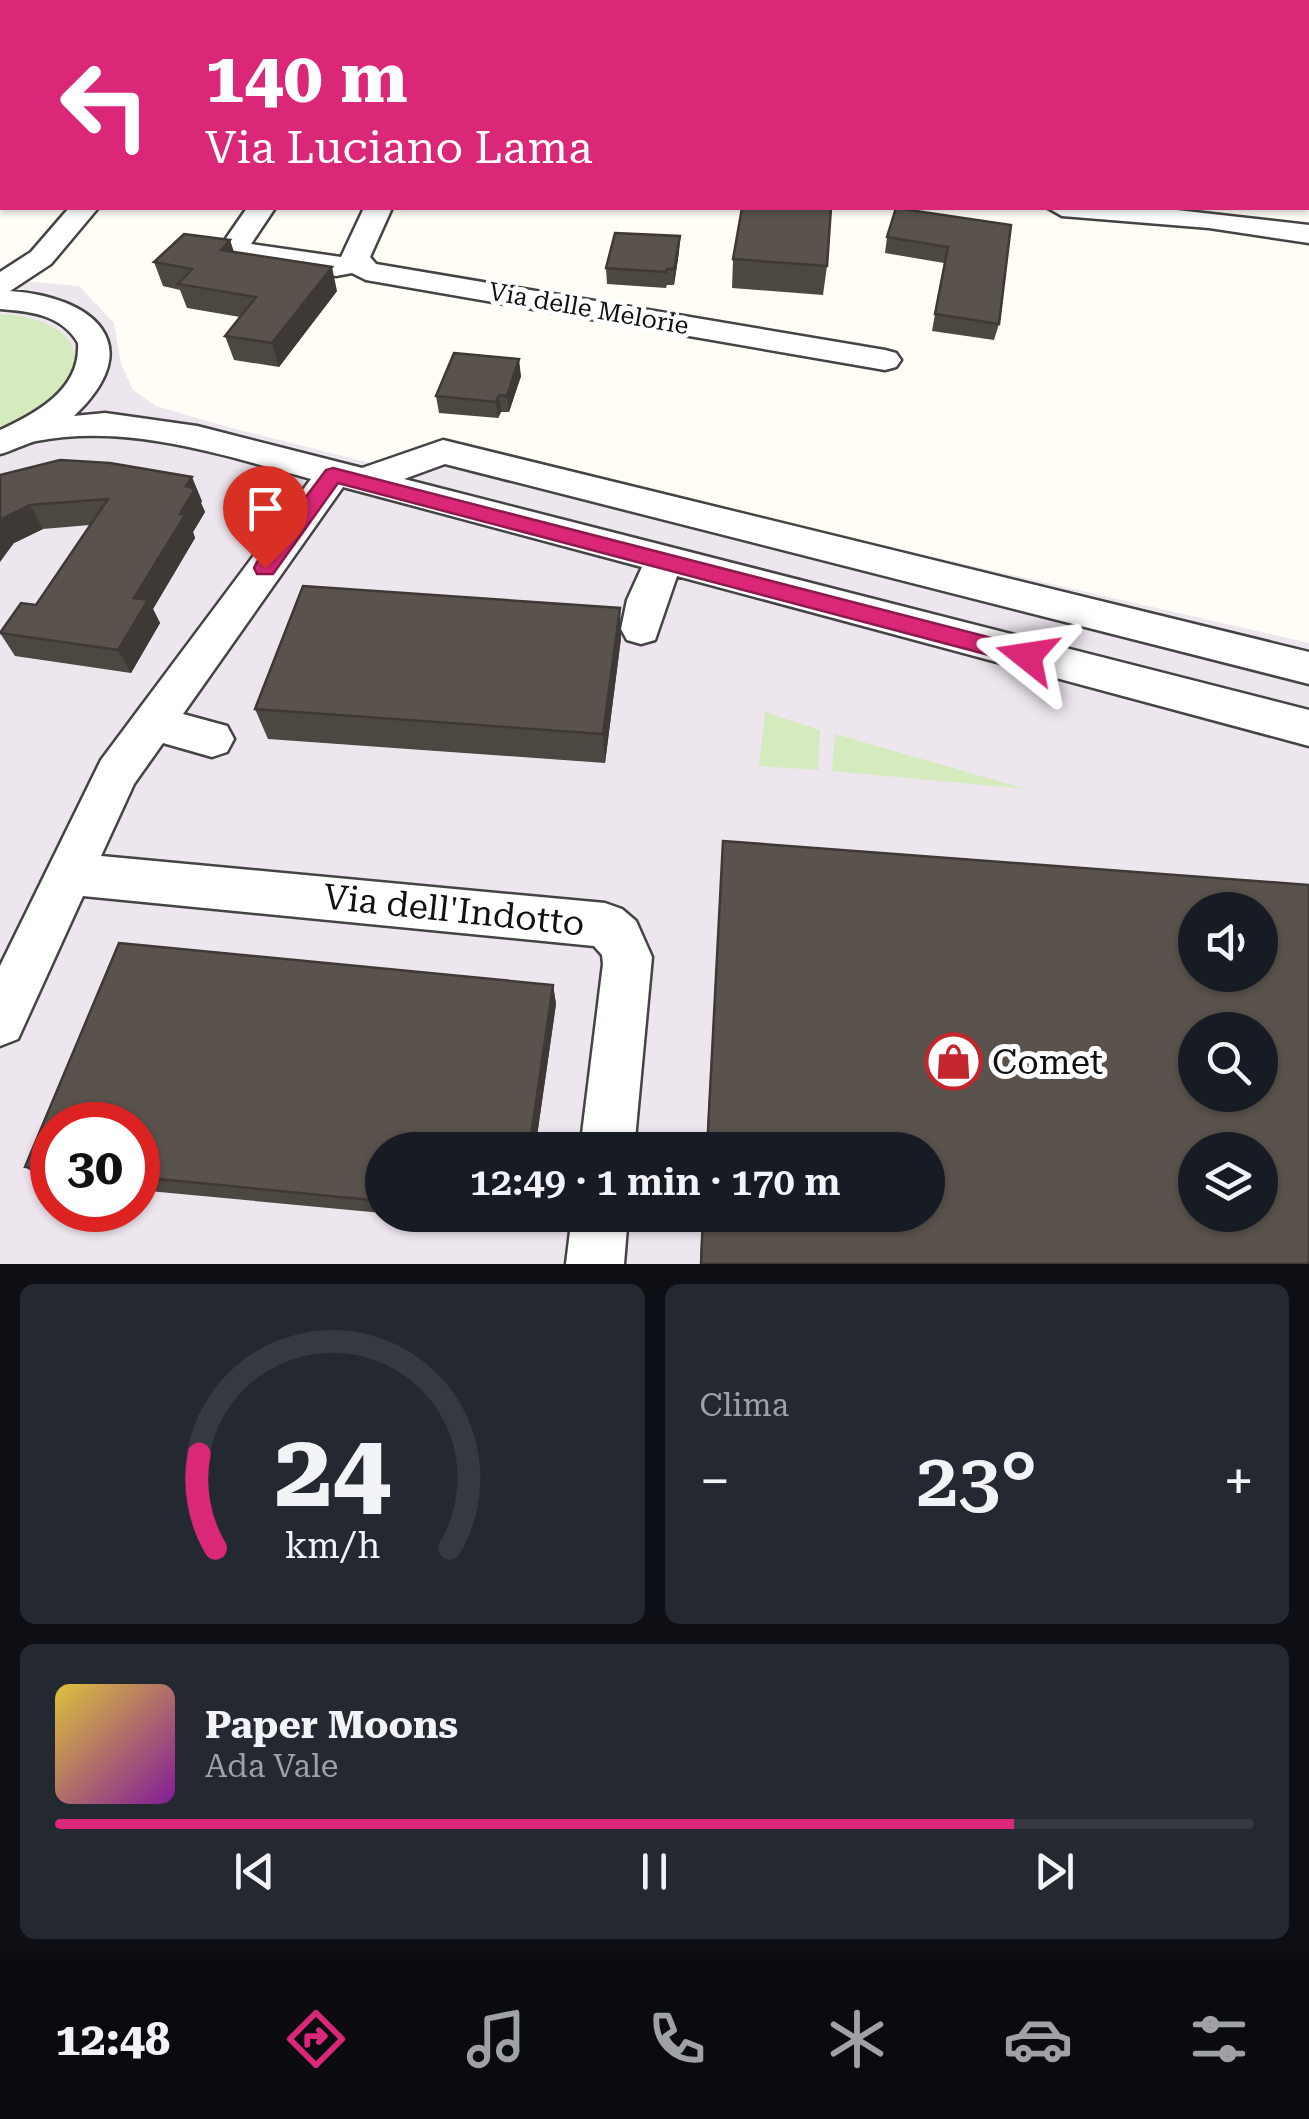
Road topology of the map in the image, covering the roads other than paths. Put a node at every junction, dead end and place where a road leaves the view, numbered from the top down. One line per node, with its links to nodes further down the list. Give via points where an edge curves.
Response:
1 (84, 210): 9 (street, via 42,258)
2 (85, 210): 11 (street, via 60,268)
3 (260, 210): 8 (street, Via delle Melorie, via 233,250 336,267)
4 (377, 210): 8 (street)
5 (1113, 210): 6 (street)
6 (1242, 215): 7 (street)
7 (1309, 234)
8 (356, 264): 13 (street, Via delle Melorie, via 372,272)
9 (0, 285)
10 (0, 300): 11 (street)
11 (65, 310): 12 (street, via 89,331)
12 (94, 358): 14 (street, via 69,403); 15 (street, via 103,384 122,404)
13 (885, 360)
14 (14, 437): 15 (street, via 105,424)
15 (197, 437): 16 (street)
16 (347, 478): 17 (street); 19 (street, via 443,452); 20 (street)
17 (665, 559): 18 (street); 21 (street)
18 (641, 629)
19 (1309, 668)
20 (152, 723): 22 (street); 23 (street, via 117,773)
21 (1309, 728)
22 (212, 739)
23 (69, 874): 24 (street); 25 (street, Via dell'Indotto, via 604,926 620,936 628,964)
24 (5, 998)
25 (609, 1132)
26 (598, 1232): 27 (street)
27 (594, 1264)

